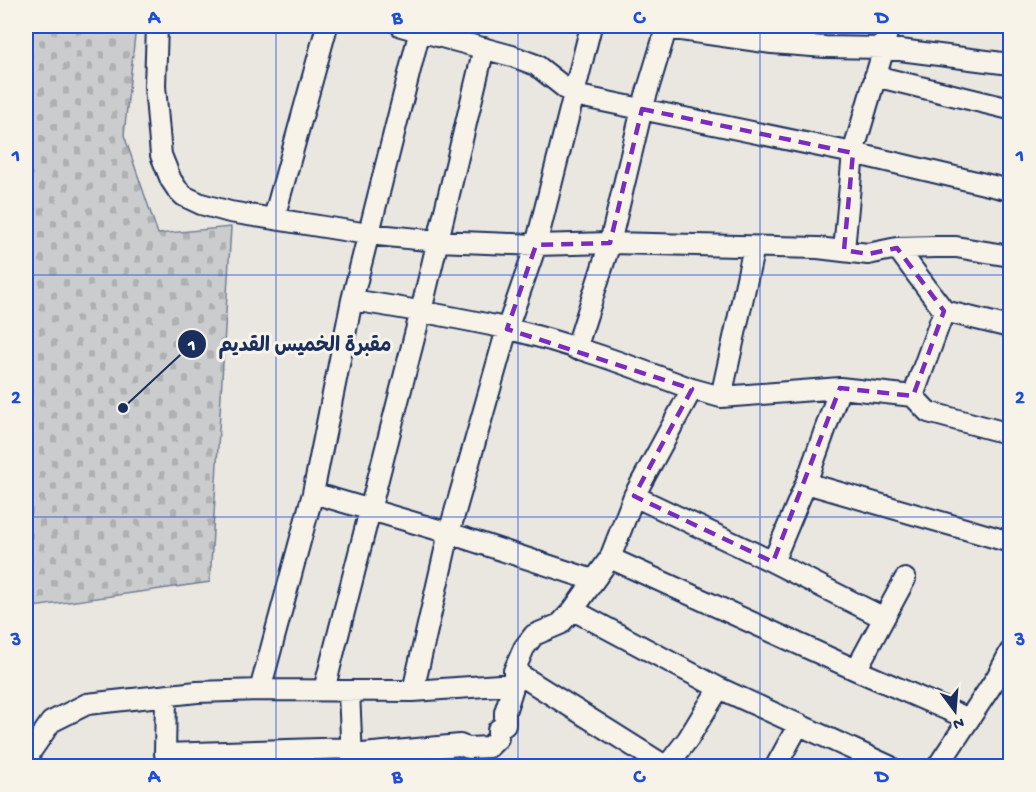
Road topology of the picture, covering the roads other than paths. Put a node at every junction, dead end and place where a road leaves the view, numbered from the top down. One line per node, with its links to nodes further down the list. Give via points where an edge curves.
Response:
1 (157, 26): 16 (street, via 155,86 161,155 171,180 184,196 201,204)
2 (327, 26): 16 (street)
3 (591, 26): 11 (street)
4 (888, 26): 8 (street)
5 (667, 27): 8 (street, via 772,43); 12 (street)
6 (410, 28): 7 (street); 17 (street)
7 (484, 48): 11 (street, via 536,65); 18 (street)
8 (884, 48): 9 (street); 10 (street)
9 (1011, 64)
10 (875, 76): 13 (street); 14 (street)
11 (574, 95): 12 (street); 20 (street)
12 (642, 109): 14 (street); 19 (street)
13 (1011, 109)
14 (853, 153): 15 (street); 23 (street)
15 (1011, 190)
16 (274, 218): 17 (street)
17 (368, 234): 18 (street); 25 (street)
18 (437, 241): 20 (street); 26 (street)
19 (610, 243): 20 (street); 21 (street); 30 (street)
20 (536, 245): 29 (street)
21 (754, 247): 23 (street); 34 (street)
22 (897, 248): 23 (street, via 868,254); 24 (street, via 956,247); 27 (street)
23 (844, 250)
24 (1011, 256)
25 (352, 300): 26 (street); 37 (street)
26 (421, 311): 29 (street); 39 (street)
27 (944, 311): 28 (street); 33 (street)
28 (1011, 327)
29 (507, 329): 30 (street); 40 (street)
30 (576, 349): 32 (street)
31 (840, 387): 33 (street); 34 (street); 36 (street)
32 (692, 389): 34 (street); 38 (street)
33 (913, 396): 35 (street, via 928,412)
34 (721, 398)
35 (1011, 434)
36 (806, 483): 41 (street); 43 (street)
37 (313, 493): 39 (street); 52 (street)
38 (634, 496): 42 (street); 43 (street)
39 (369, 511): 40 (street); 53 (street)
40 (449, 533): 45 (street); 55 (street)
41 (1011, 542)
42 (610, 558): 45 (street); 49 (street)
43 (773, 562): 47 (street)
44 (905, 579): 47 (street)
45 (593, 580): 46 (street)
46 (573, 610): 50 (street, via 560,624 534,635 524,648); 51 (street)
47 (884, 618): 49 (street)
48 (1011, 652): 57 (street)
49 (856, 670): 57 (street)
50 (514, 678): 55 (street); 59 (street, via 505,724 489,747 460,745); 62 (street)
51 (719, 688): 58 (street); 62 (street, via 688,739)
52 (260, 690): 53 (street); 56 (street)
53 (324, 690): 54 (street)
54 (349, 691): 55 (street); 59 (street)
55 (413, 691)
56 (166, 696): 60 (street); 61 (street, via 87,704 70,711 51,722)
57 (969, 719): 65 (street)
58 (799, 724): 63 (street); 64 (street)
59 (352, 757): 60 (street)
60 (165, 760)
61 (26, 765)
62 (666, 766)
63 (776, 766)
64 (889, 766)
65 (938, 766)

